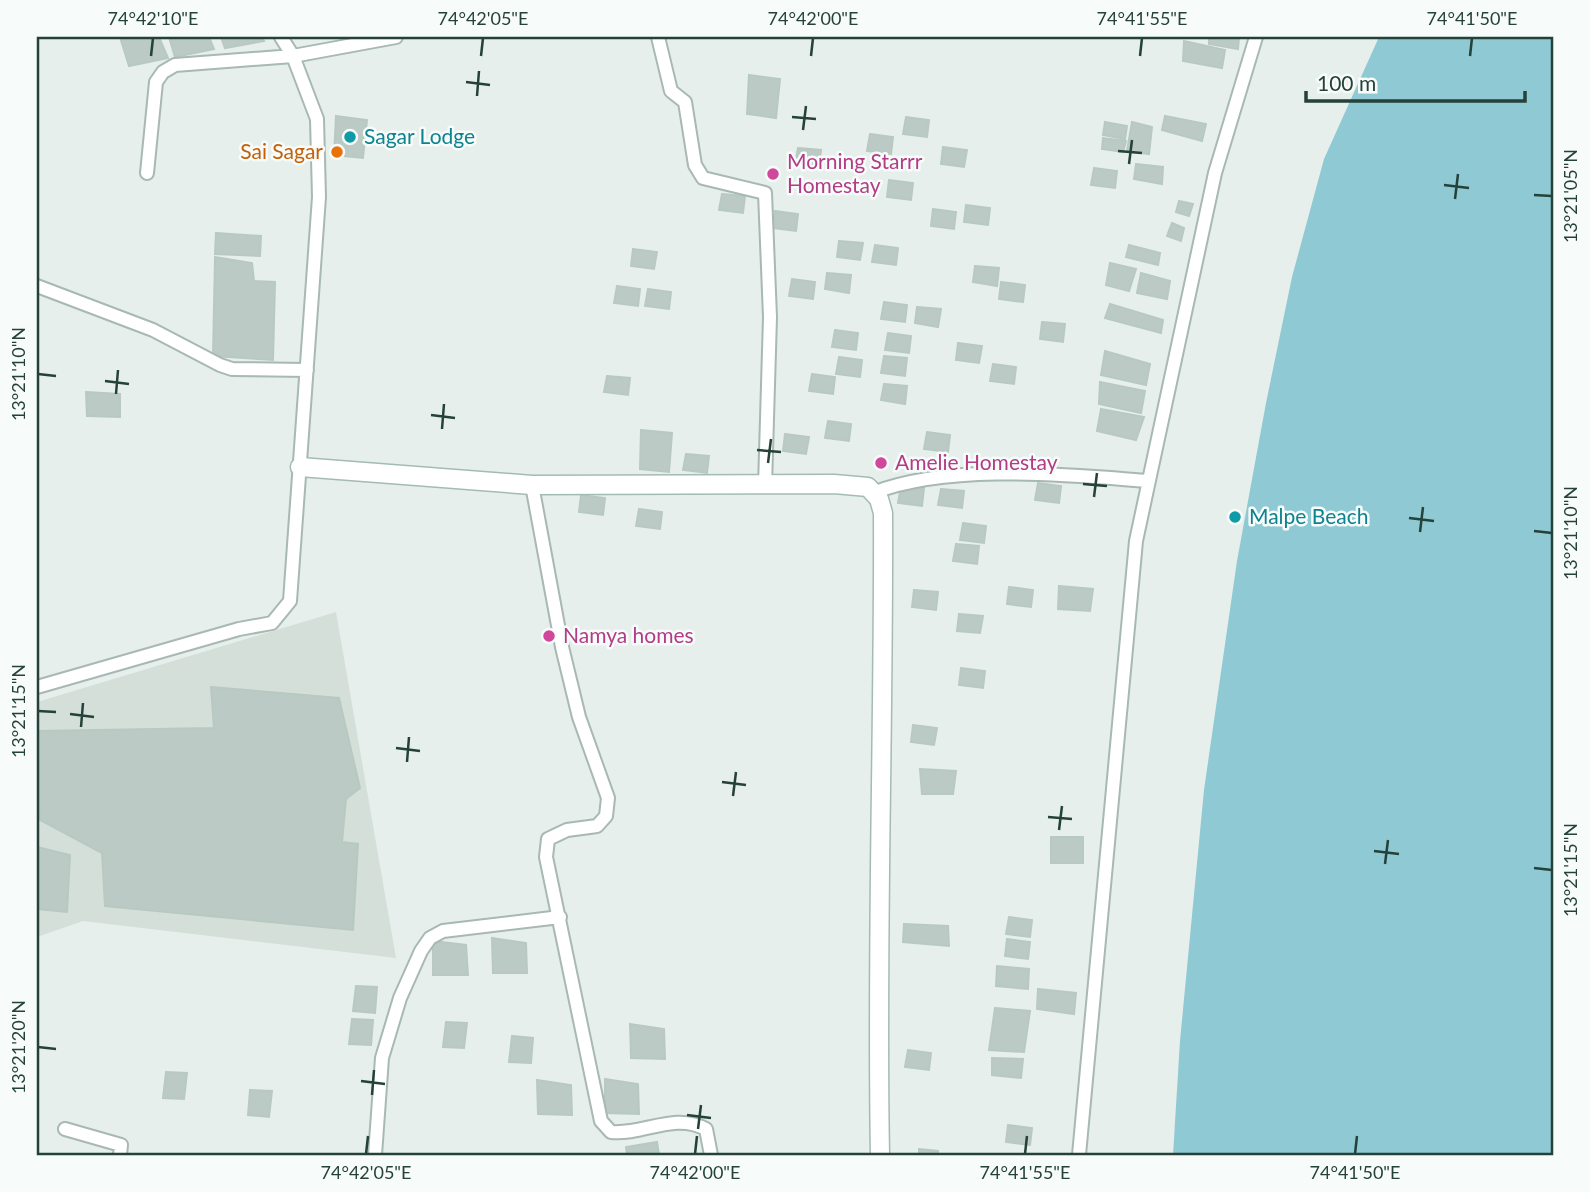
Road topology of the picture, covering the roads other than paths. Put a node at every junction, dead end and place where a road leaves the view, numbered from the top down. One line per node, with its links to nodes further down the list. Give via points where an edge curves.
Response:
1 (282, 37): 5 (street)
2 (396, 37): 5 (street)
3 (658, 37): 12 (street, via 671,92 685,102 695,166 703,178 765,193 770,317)
4 (1256, 37): 10 (street, via 1215,173)
5 (293, 56): 6 (street, via 175,65 163,72 156,82); 8 (street, via 317,119 319,197)
6 (147, 173)
7 (37, 286): 8 (street, via 153,330 219,365)
8 (307, 370): 9 (street)
9 (300, 467): 11 (street); 14 (street, via 290,601 272,622)
10 (1149, 481): 13 (street, via 939,476 903,481); 21 (street, via 1136,541)
11 (532, 485): 12 (street); 15 (street, via 562,647 579,717 608,798 606,816 597,826 567,830 548,839 546,857)
12 (765, 486): 13 (street, via 834,484 868,487)
13 (873, 492): 20 (street, via 883,513)
14 (37, 687)
15 (560, 917): 18 (street, via 443,931 430,937 400,998 382,1058); 19 (street, via 601,1121 611,1132 626,1134 693,1122 706,1129)
16 (65, 1129): 17 (street, via 121,1145)
17 (120, 1155)
18 (375, 1155)
19 (711, 1155)
20 (880, 1155)
21 (1079, 1155)

